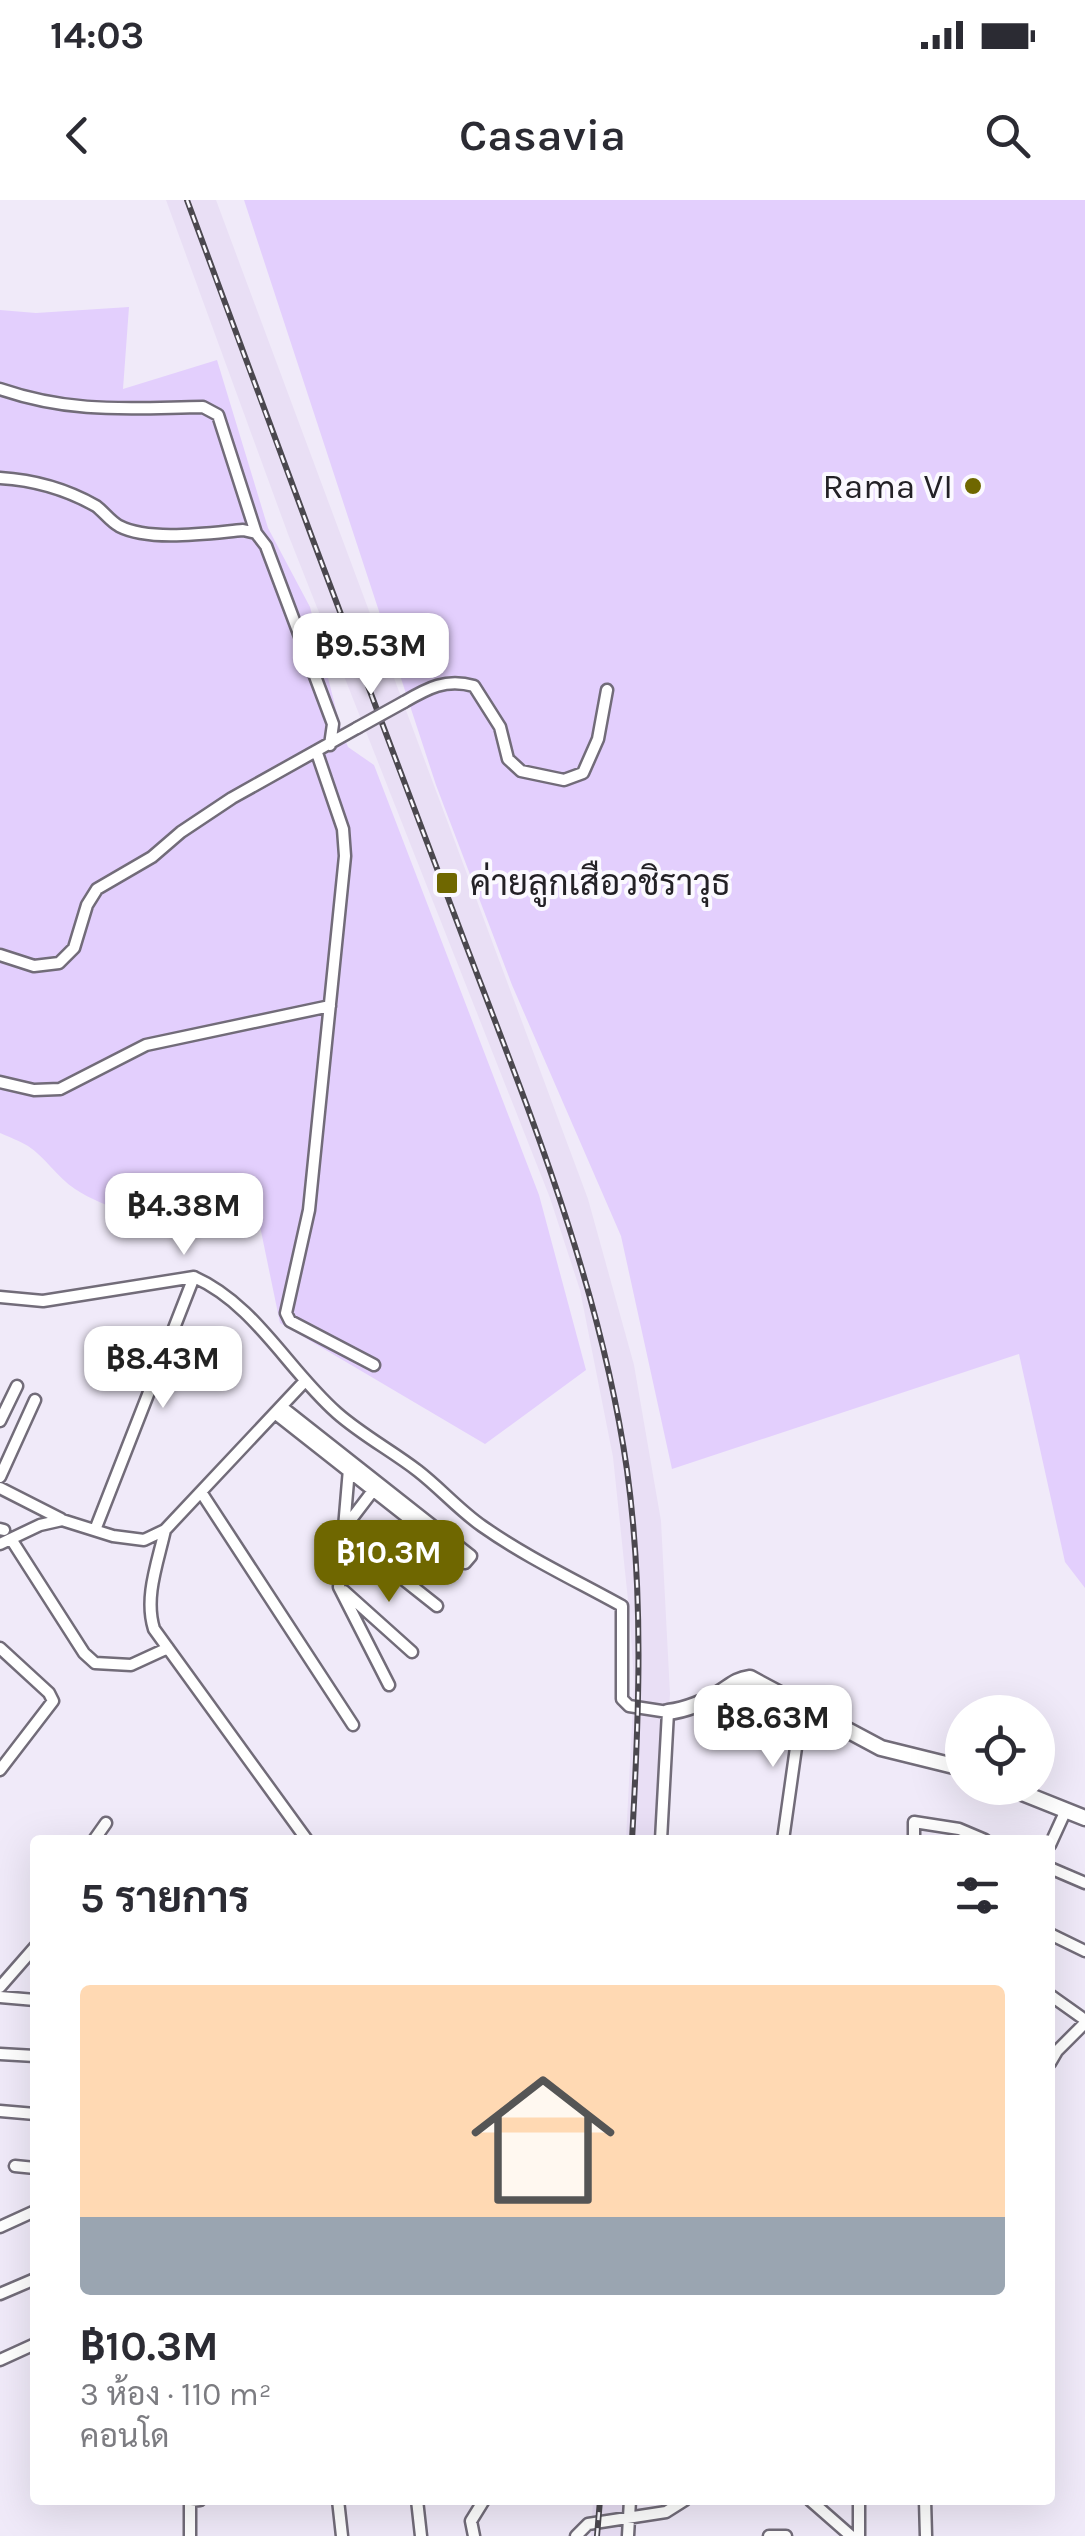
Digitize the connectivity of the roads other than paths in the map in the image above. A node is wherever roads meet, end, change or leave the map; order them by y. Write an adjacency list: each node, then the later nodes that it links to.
1 (0, 389): 3 (street)
2 (0, 478): 3 (street)
3 (256, 534): 5 (street)
4 (607, 690): 5 (street, bridge)
5 (330, 745): 6 (street)
6 (317, 753): 7 (street); 8 (street)
7 (0, 955)
8 (330, 1006): 9 (street); 12 (street)
9 (0, 1082)
10 (194, 1278): 11 (street); 13 (street); 25 (street)
11 (0, 1297)
12 (374, 1366)
13 (305, 1381): 16 (street); 36 (street)
14 (17, 1386): 17 (street)
15 (35, 1400): 19 (street)
16 (279, 1410): 18 (street); 22 (street)
17 (0, 1421)
18 (351, 1467): 20 (street); 27 (street)
19 (0, 1477)
20 (376, 1487): 24 (street); 27 (street)
21 (0, 1488): 23 (street)
22 (201, 1492): 26 (street); 37 (street)
23 (62, 1520): 25 (street); 28 (street)
24 (427, 1527)
25 (96, 1530): 26 (street)
26 (165, 1530): 32 (street)
27 (345, 1530): 29 (street); 30 (street)
28 (4, 1536): 32 (street)
29 (339, 1587): 33 (street); 34 (street)
30 (436, 1606)
31 (0, 1648): 38 (street)
32 (168, 1648): 45 (street)
33 (412, 1652)
34 (389, 1684)
35 (802, 1706): 36 (street); 39 (street); 47 (street)
36 (668, 1712): 46 (street)
37 (354, 1725)
38 (2, 1762)
39 (945, 1764)
40 (1053, 1805): 41 (street)
41 (1066, 1810): 42 (street); 50 (street)
42 (1085, 1818)
43 (106, 1823): 44 (street)
44 (98, 1835)
45 (303, 1835)
46 (661, 1835)
47 (784, 1835)
48 (914, 1835): 49 (street)
49 (973, 1835)
50 (1055, 1835)
51 (1055, 1870): 52 (street)
52 (1085, 1883)
53 (1055, 1936): 54 (street)
54 (1085, 1951)
55 (30, 1953): 56 (street)
56 (0, 1987)
57 (0, 1997): 58 (street)
58 (30, 2000)
59 (1055, 2000): 60 (street)
60 (1083, 2020): 62 (street)
61 (0, 2054): 63 (street)
62 (1055, 2054)
63 (30, 2056)
64 (0, 2112): 65 (street)
65 (30, 2114)
66 (15, 2166): 67 (street)
67 (30, 2168)
68 (30, 2213): 69 (street)
69 (0, 2227)
70 (30, 2281): 71 (street)
71 (0, 2294)
72 (30, 2346): 73 (street)
73 (0, 2360)
74 (190, 2505): 84 (street)
75 (339, 2505): 85 (street)
76 (418, 2505): 86 (street)
77 (481, 2505): 87 (street)
78 (630, 2505): 83 (street)
79 (677, 2505): 83 (street)
80 (816, 2505): 92 (street)
81 (859, 2505): 93 (street)
82 (925, 2505): 94 (street)
83 (629, 2517): 88 (street); 89 (street)
84 (190, 2536)
85 (342, 2536)
86 (421, 2536)
87 (474, 2536)
88 (576, 2536)
89 (628, 2536)
90 (770, 2536): 91 (street)
91 (786, 2536)
92 (851, 2536)
93 (859, 2536)
94 (926, 2536)

